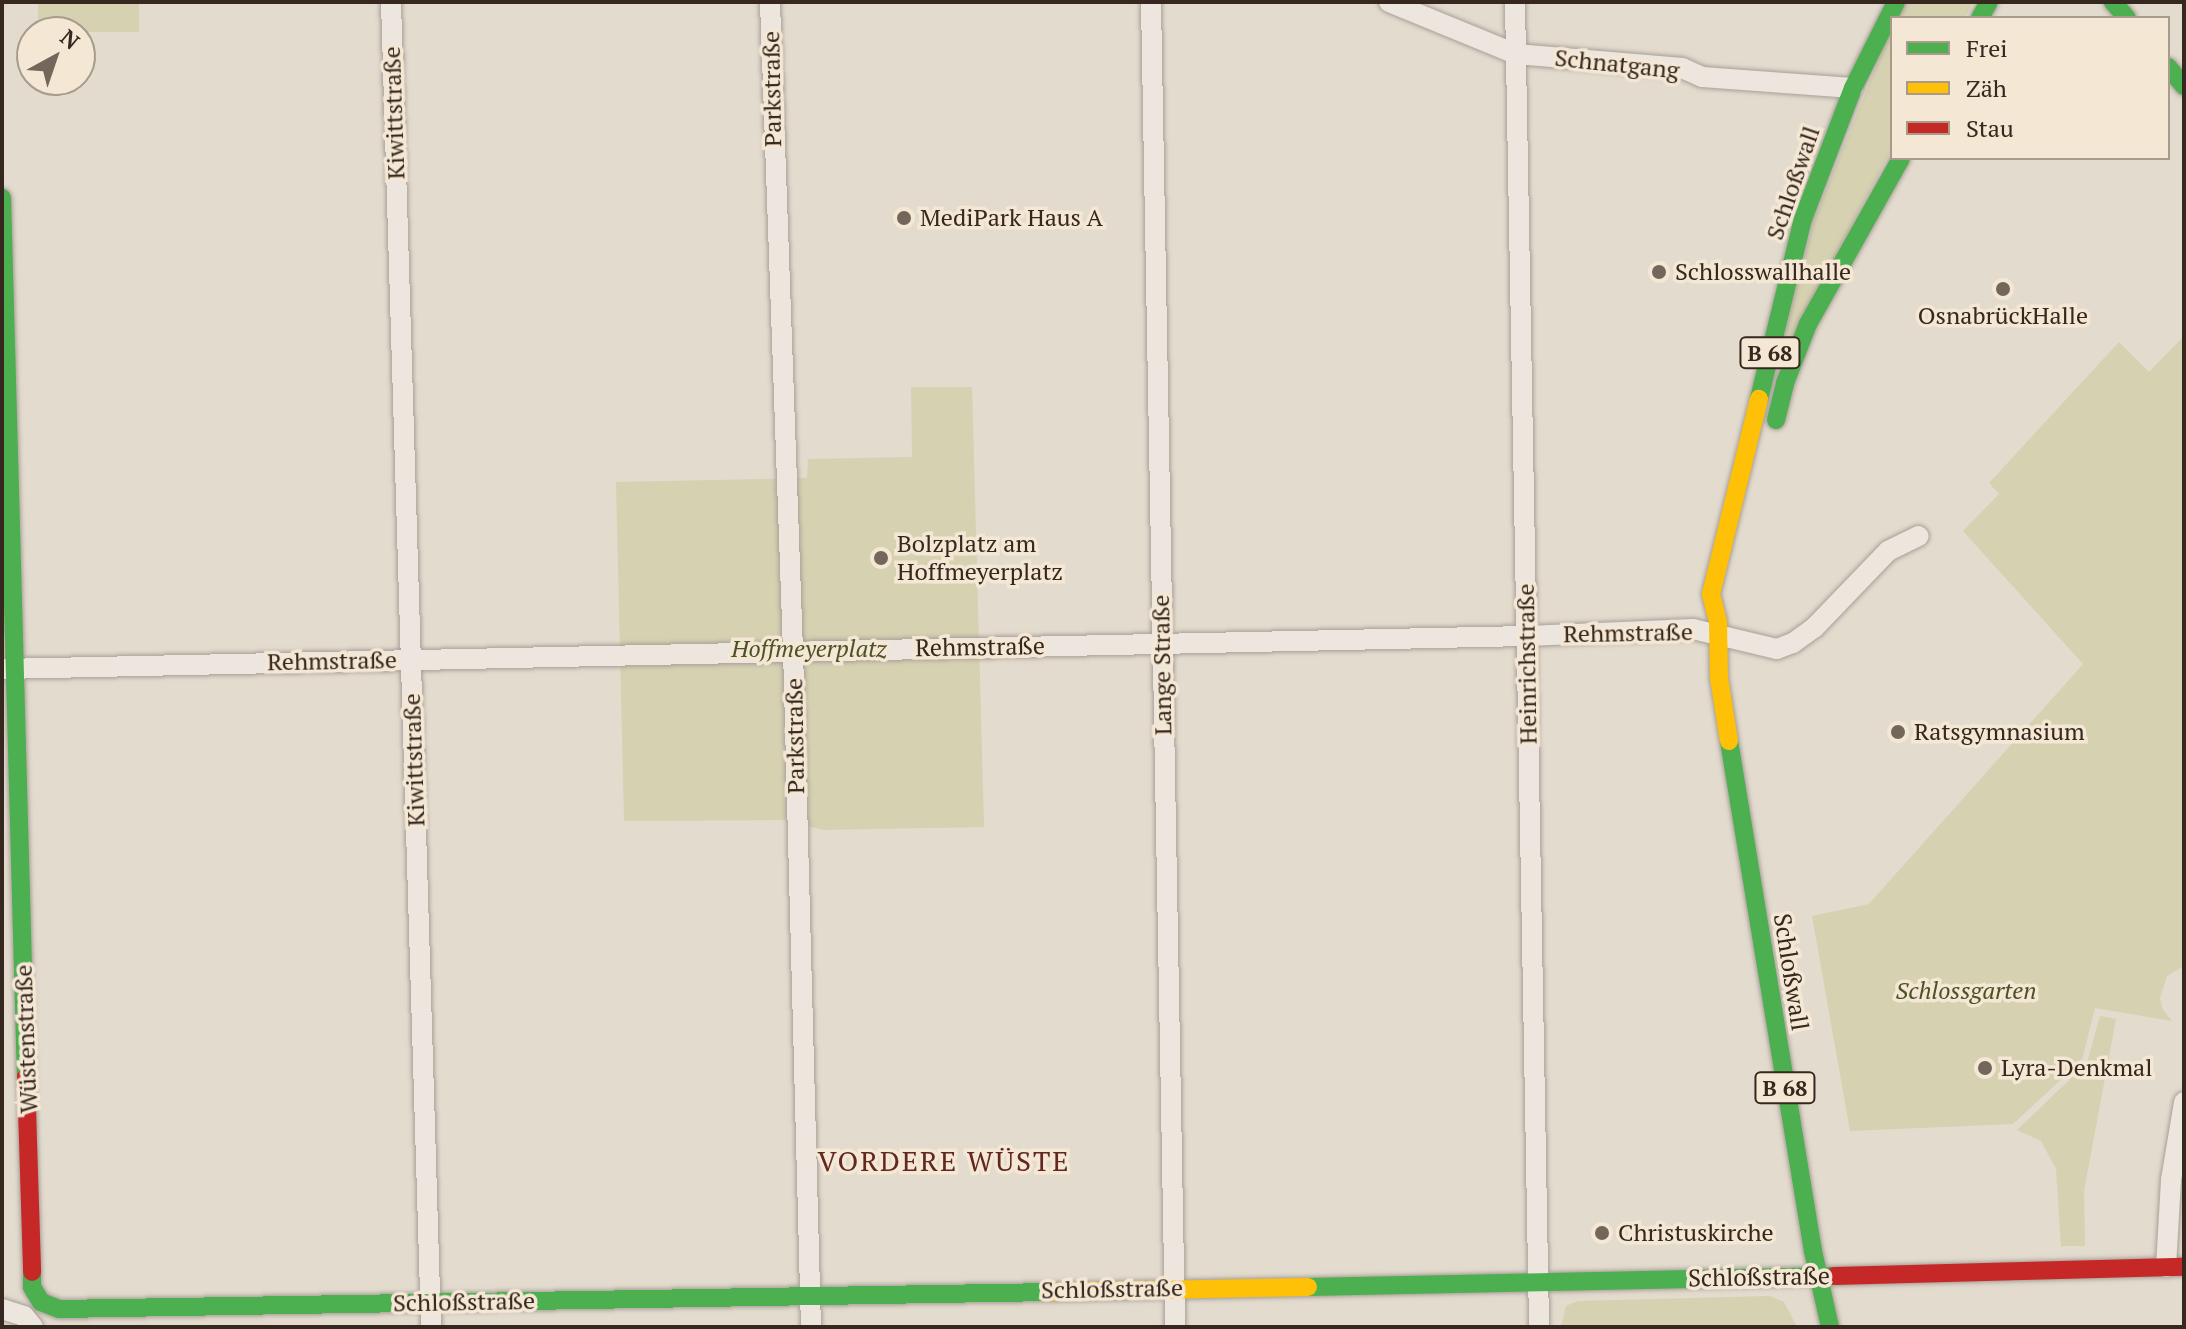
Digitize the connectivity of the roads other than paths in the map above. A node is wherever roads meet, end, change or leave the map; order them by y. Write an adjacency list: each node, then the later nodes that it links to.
1 (391, 2): 20 (street, Kiwittstraße)
2 (770, 2): 19 (street, Parkstraße)
3 (1151, 2): 18 (street, Lange Straße)
4 (1389, 2): 7 (street, Schnatgang)
5 (1515, 2): 7 (street, Heinrichstraße)
6 (1896, 2): 10 (street, Schloßwall / B 68)
7 (1516, 54): 10 (street, Schnatgang); 17 (street, Heinrichstraße)
8 (2170, 69): 9 (street)
9 (2184, 86)
10 (1853, 88): 16 (street, Schloßwall / B 68)
11 (1900, 160): 13 (street, B 68)
12 (2, 198): 21 (street, Wüstenstraße)
13 (1770, 444)
14 (1919, 536): 16 (street, Rehmstraße)
15 (1733, 597): 16 (street)
16 (1718, 629): 17 (street, Rehmstraße); 24 (street, Schloßwall / B 68)
17 (1527, 636): 18 (street, Rehmstraße); 25 (street, Heinrichstraße)
18 (1162, 642): 19 (street, Rehmstraße); 26 (street, Lange Straße)
19 (793, 650): 20 (street, Rehmstraße); 27 (street, Parkstraße)
20 (411, 659): 21 (street, Rehmstraße); 29 (street, Kiwittstraße)
21 (8, 669): 28 (street, Wüstenstraße)
22 (2184, 1102): 23 (street)
23 (2175, 1267): 24 (street, Schloßstraße)
24 (1819, 1277): 25 (street, Schloßstraße); 36 (street, Schloßwall / B 68)
25 (1538, 1283): 26 (street, Schloßstraße); 35 (street, Heinrichstraße)
26 (1174, 1288): 27 (street, Schloßstraße); 34 (street, Lange Straße)
27 (810, 1294): 29 (street, Schloßstraße); 33 (street, Parkstraße)
28 (41, 1302): 29 (street, Schloßstraße)
29 (430, 1303): 32 (street, Kiwittstraße)
30 (2, 1309): 31 (street)
31 (28, 1321)
32 (431, 1327)
33 (811, 1327)
34 (1175, 1327)
35 (1539, 1327)
36 (1830, 1327)

